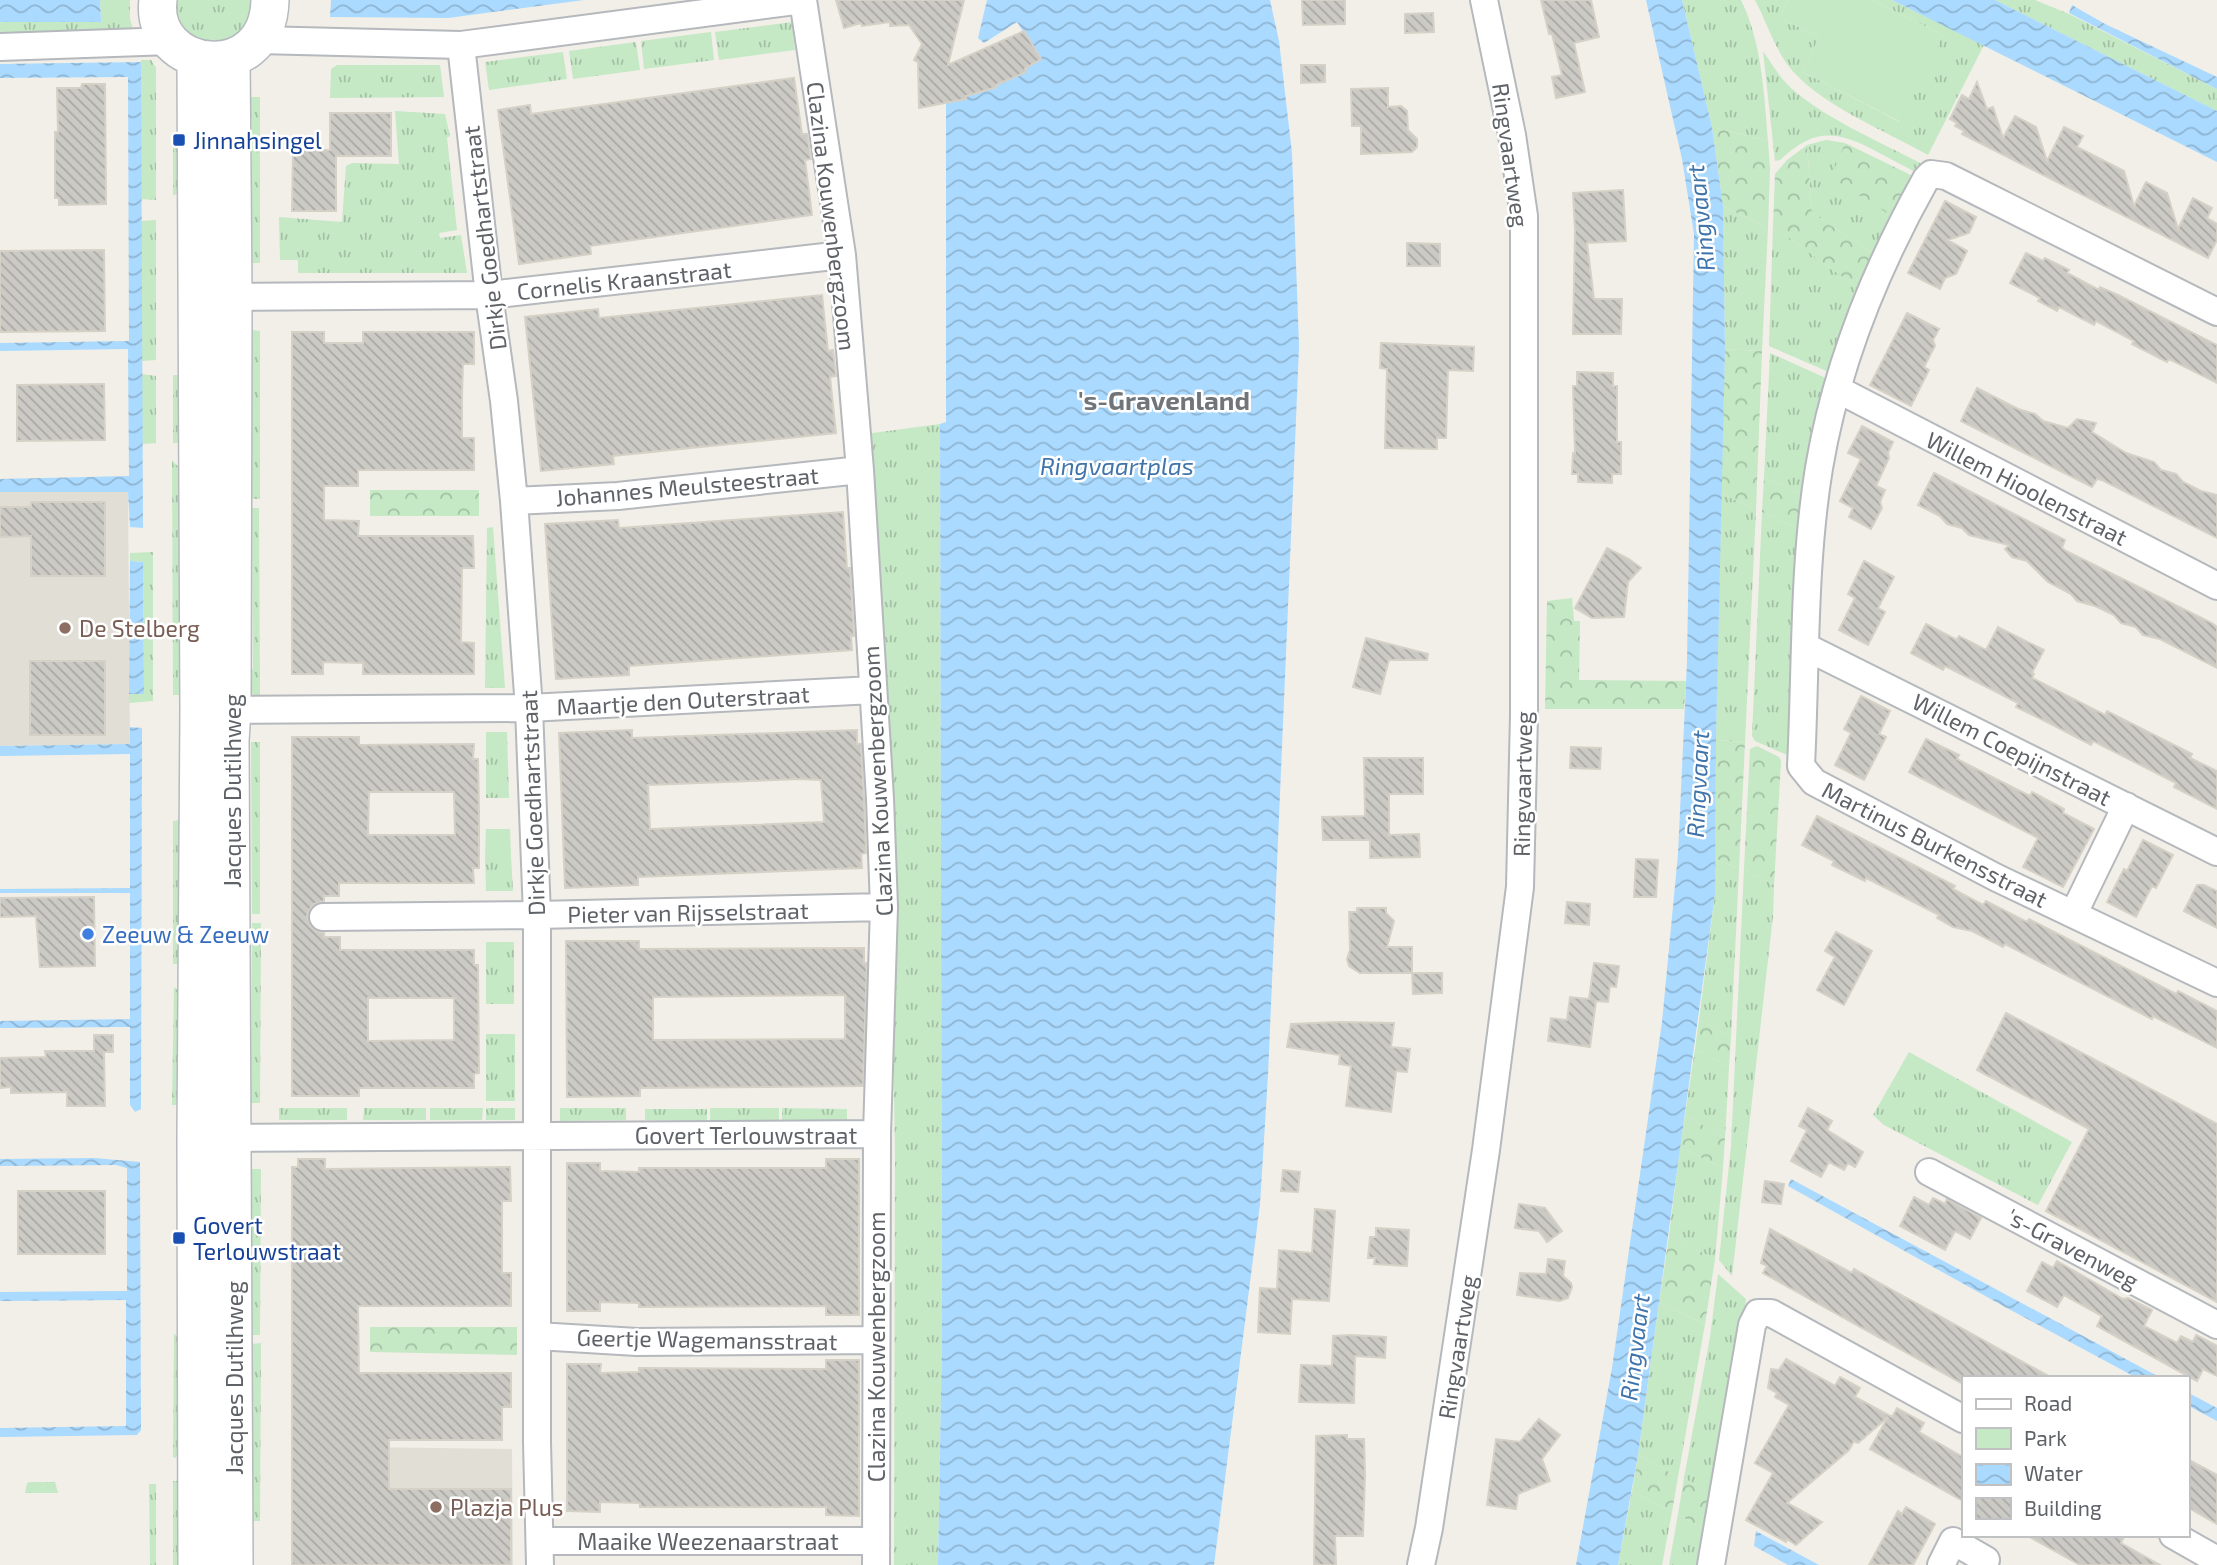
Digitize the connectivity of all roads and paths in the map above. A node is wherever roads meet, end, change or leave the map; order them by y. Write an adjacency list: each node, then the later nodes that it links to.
1 (158, 0): 7 (main road)
2 (270, 0): 7 (main road)
3 (803, 0): 5 (street); 8 (street, Clazina Kouwenbergzoom)
4 (1484, 0): 44 (street, Ringvaartweg)
5 (461, 45): 7 (street); 9 (street, Dirkje Goedhartstraat)
6 (0, 47): 7 (street)
7 (214, 49): 10 (main road, Jacques Dutilhweg); 11 (main road, Jacques Dutilhweg)
8 (842, 255): 9 (street, Cornelis Kraanstraat); 14 (street, Clazina Kouwenbergzoom)
9 (489, 295): 10 (street, Cornelis Kraanstraat); 15 (street, Dirkje Goedhartstraat)
10 (233, 296): 11 (street, Cornelis Kraanstraat); 20 (main road, Jacques Dutilhweg)
11 (195, 298): 20 (main road, Jacques Dutilhweg)
12 (2217, 312): 13 (street)
13 (1837, 389): 16 (street, Willem Hioolenstraat); 17 (street)
14 (860, 470): 15 (street, Johannes Meulsteestraat); 18 (street, Clazina Kouwenbergzoom)
15 (514, 500): 19 (street, Dirkje Goedhartstraat)
16 (2217, 586)
17 (1807, 646): 21 (street, Willem Coepijnstraat); 24 (street, Martinus Burkensstraat)
18 (873, 690): 19 (street, Maartje den Outerstraat); 23 (street, Clazina Kouwenbergzoom)
19 (529, 708): 20 (street, Maartje den Outerstraat); 25 (street, Dirkje Goedhartstraat)
20 (215, 710): 30 (main road, Jacques Dutilhweg); 31 (main road, Jacques Dutilhweg)
21 (2126, 806): 22 (street, Willem Coepijnstraat); 24 (street, Martinus Burkensstraat)
22 (2217, 852)
23 (884, 907): 25 (street, Pieter van Rijsselstraat); 28 (street, Clazina Kouwenbergzoom)
24 (2074, 913): 27 (street, Martinus Burkensstraat)
25 (537, 915): 26 (street, Pieter van Rijsselstraat); 29 (street, Dirkje Goedhartstraat)
26 (323, 917)
27 (2217, 984)
28 (877, 1135): 29 (street, Govert Terlouwstraat); 35 (street, Clazina Kouwenbergzoom)
29 (537, 1137): 31 (street, Govert Terlouwstraat); 34 (street, Dirkje Goedhartstraat)
30 (196, 1138): 31 (street, Govert Terlouwstraat); 42 (main road, Jacques Dutilhweg)
31 (233, 1138): 43 (main road, Jacques Dutilhweg)
32 (1929, 1172): 33 (street, 's-Gravenweg)
33 (2217, 1325)
34 (537, 1336): 35 (street, Geertje Wagemansstraat); 39 (street, Dirkje Goedhartstraat)
35 (876, 1340): 40 (street, Clazina Kouwenbergzoom)
36 (1962, 1418): 45 (street)
37 (2177, 1537): 41 (street)
38 (1976, 1550): 46 (street)
39 (540, 1553): 40 (street, Maaike Weezenaarstraat)
40 (876, 1553)
41 (2217, 1560)
42 (197, 1565)
43 (234, 1565)
44 (1421, 1565)
45 (1711, 1565)
46 (1941, 1565)

